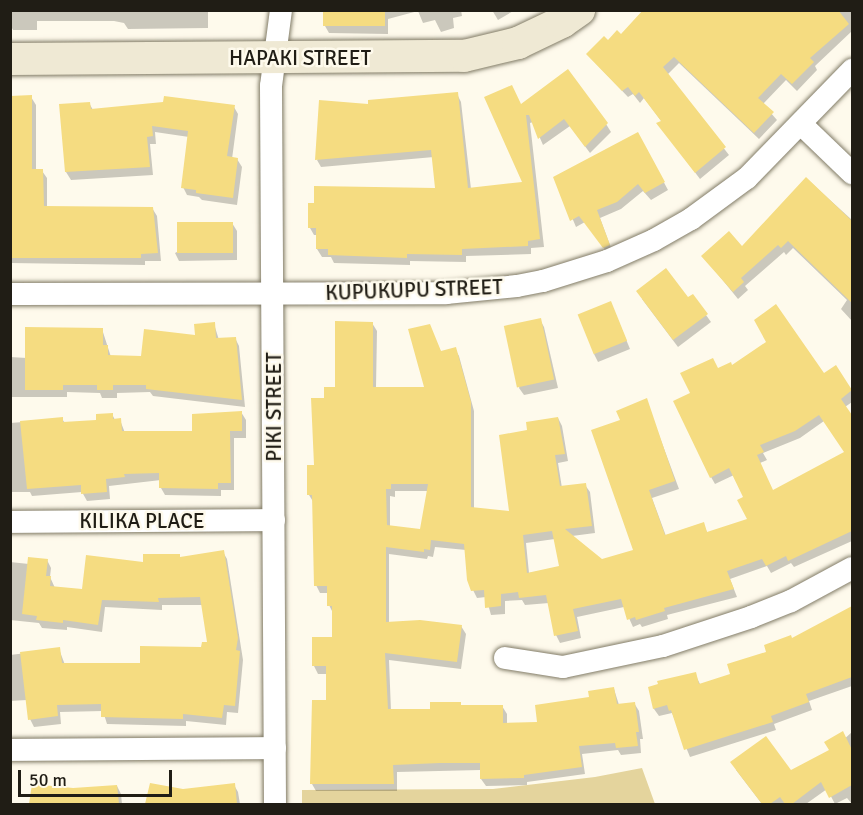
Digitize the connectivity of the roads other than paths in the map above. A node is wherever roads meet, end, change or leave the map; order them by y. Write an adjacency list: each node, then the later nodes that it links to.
1 (281, 10): 3 (street, PIKI STREET)
2 (579, 10): 3 (street, HAPAKI STREET)
3 (275, 58): 4 (street, HAPAKI STREET); 8 (street, PIKI STREET)
4 (10, 59)
5 (852, 69): 6 (street, KUPUKUPU STREET)
6 (801, 124): 7 (street); 8 (street, KUPUKUPU STREET)
7 (852, 173)
8 (273, 292): 9 (street, KUPUKUPU STREET); 10 (street, PIKI STREET)
9 (10, 294)
10 (274, 520): 11 (street, KILIKA PLACE); 14 (street, PIKI STREET)
11 (10, 522)
12 (852, 568): 13 (street)
13 (505, 658)
14 (275, 748): 15 (street); 16 (street, PIKI STREET)
15 (10, 750)
16 (276, 804)

